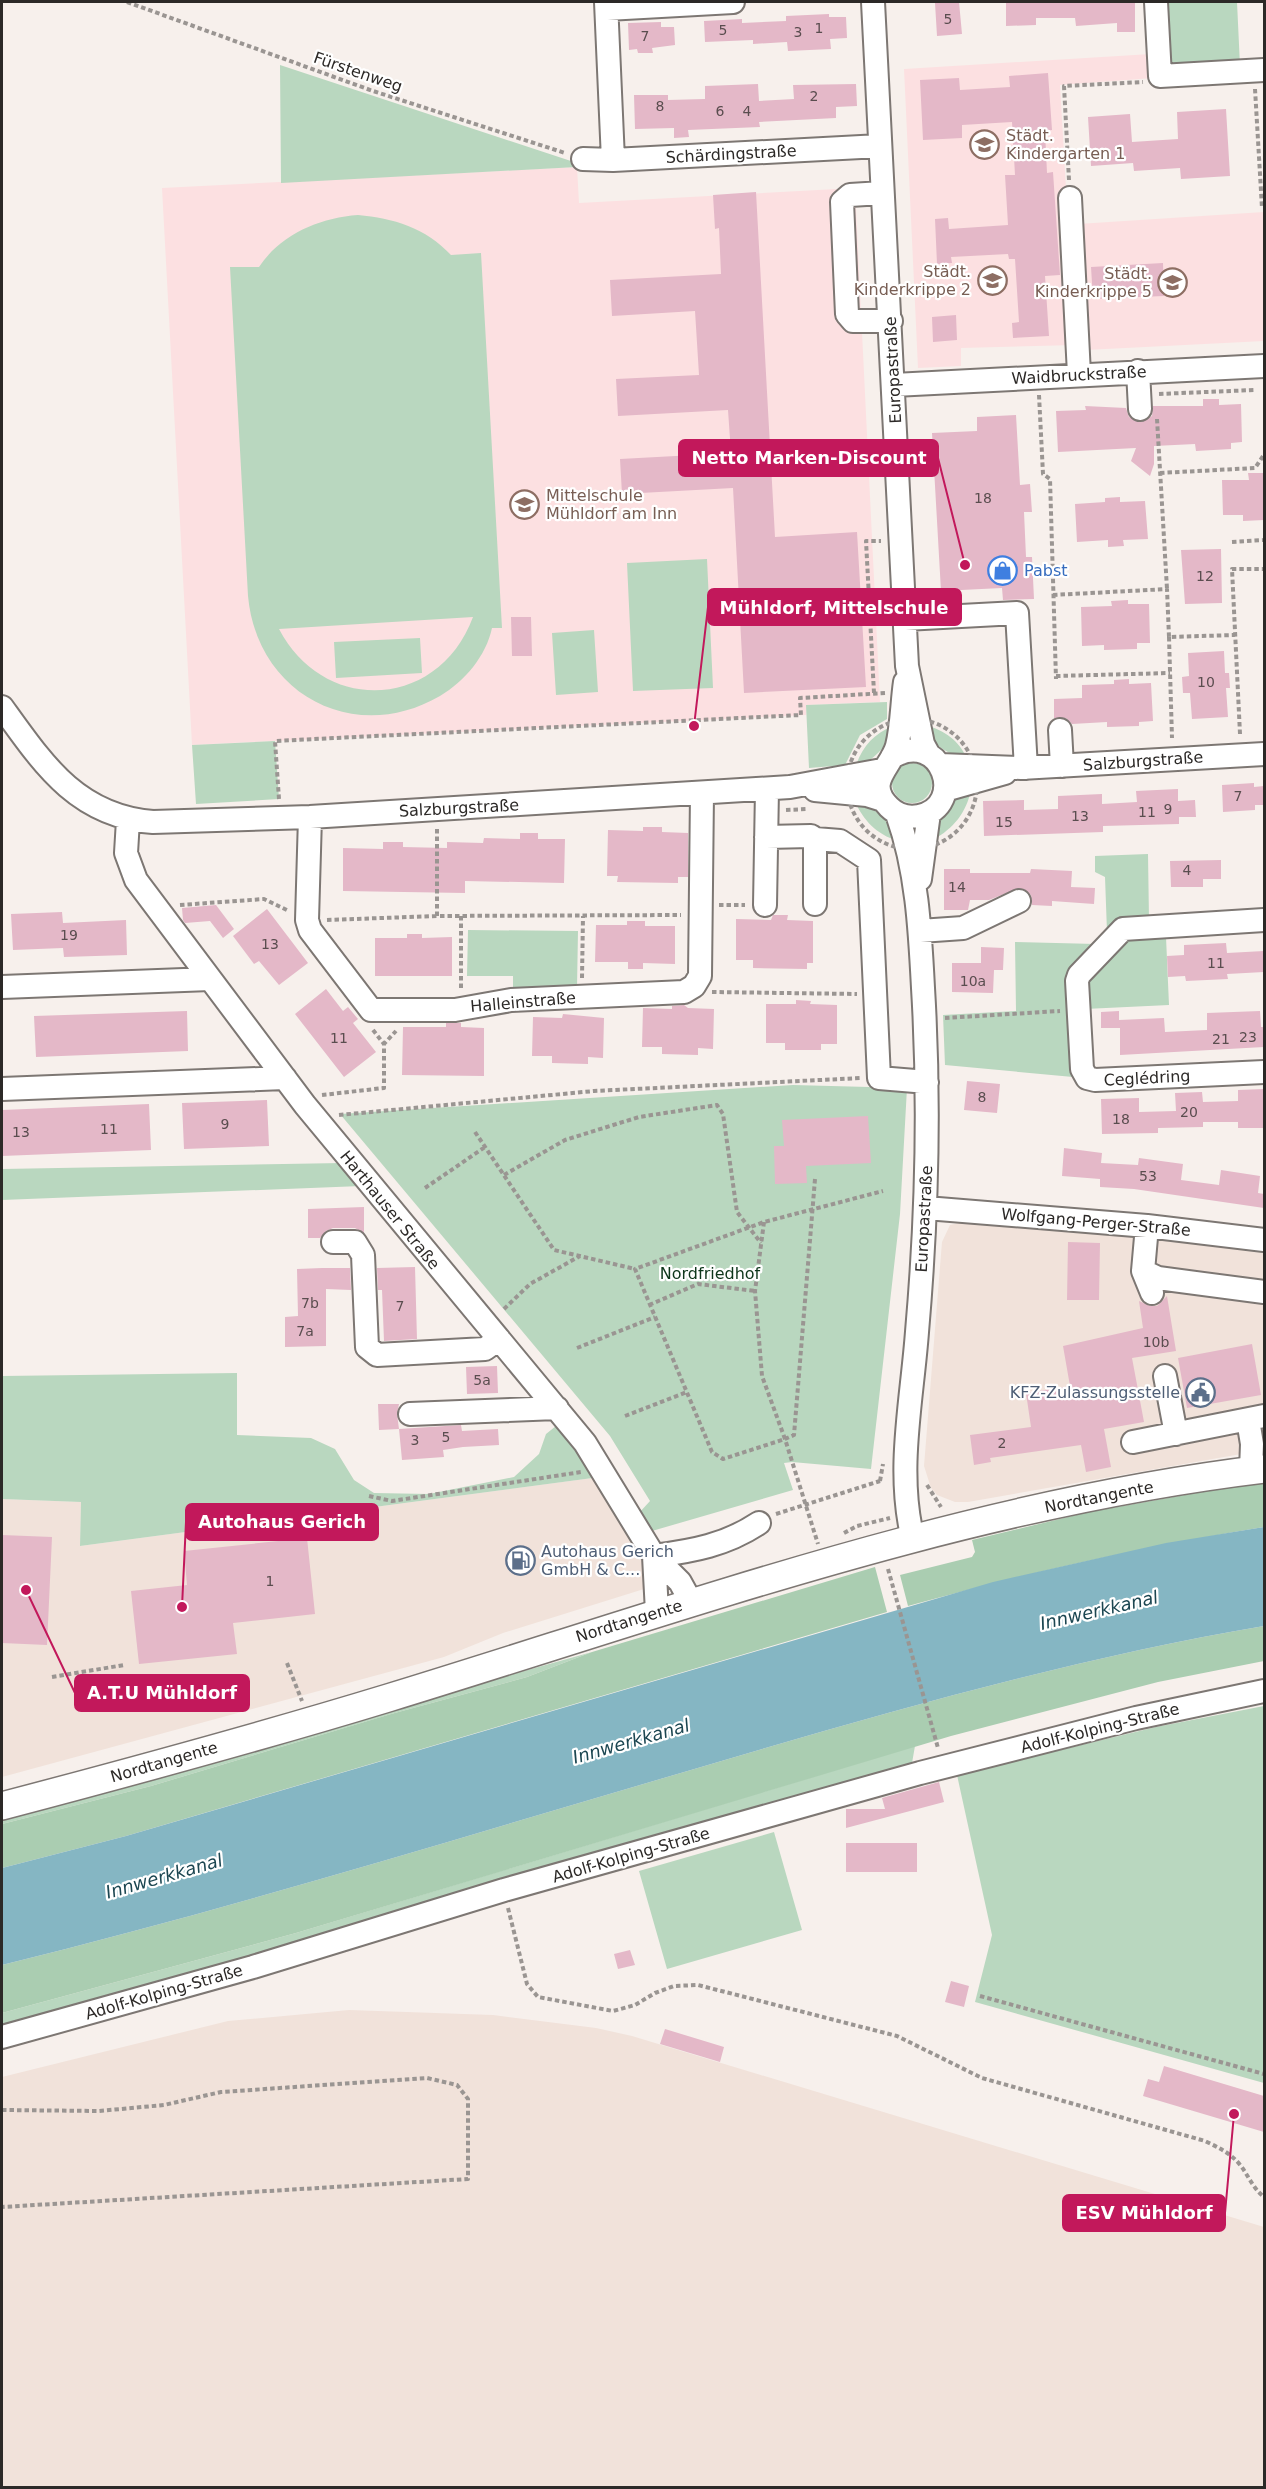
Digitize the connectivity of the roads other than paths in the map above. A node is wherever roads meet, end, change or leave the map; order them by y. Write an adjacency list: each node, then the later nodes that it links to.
1 (733, 2): 4 (street)
2 (873, 2): 6 (street, Europastraße)
3 (1156, 2): 5 (street)
4 (606, 5): 8 (street)
5 (1259, 70)
6 (880, 146): 8 (street, Schärdingstraße); 9 (street, Europastraße)
7 (583, 159): 8 (street, Schärdingstraße)
8 (612, 160)
9 (882, 193): 11 (street, Europastraße); 11 (street)
10 (1070, 198): 14 (street)
11 (891, 321): 15 (street, Europastraße)
12 (1264, 366): 13 (street, Waidbruckstraße)
13 (1138, 371): 14 (street, Waidbruckstraße); 16 (street)
14 (1079, 374): 15 (street, Waidbruckstraße)
15 (894, 386): 17 (street, Europastraße)
16 (1150, 407)
17 (905, 618): 19 (street, Europastraße); 25 (street)
18 (2, 707): 34 (street)
19 (909, 719): 22 (street, Europastraße); 23 (street, Europastraße)
20 (1060, 730): 24 (street)
21 (1264, 754): 24 (street, Salzburgstraße)
22 (935, 760): 23 (street); 26 (street, Salzburgstraße); 29 (street)
23 (887, 763): 27 (street, Salzburgstraße); 31 (street)
24 (1062, 766): 25 (street, Salzburgstraße)
25 (1023, 768): 26 (street, Salzburgstraße)
26 (976, 773): 29 (street, Salzburgstraße)
27 (846, 785): 28 (street, Salzburgstraße); 31 (street, Salzburgstraße)
28 (767, 789): 30 (street, Salzburgstraße); 35 (street)
29 (945, 790): 32 (street)
30 (702, 793): 33 (street, Salzburgstraße); 33 (street, Halleinstraße)
31 (890, 807): 32 (street); 37 (street, Europastraße)
32 (929, 813): 37 (street, Europastraße)
33 (310, 817): 34 (street, Salzburgstraße)
34 (128, 820): 43 (street, Harthauser Straße)
35 (766, 837): 36 (street); 40 (street)
36 (814, 839): 39 (street); 47 (street)
37 (914, 848): 42 (street, Europastraße)
38 (1019, 901): 42 (street)
39 (815, 904)
40 (765, 905)
41 (1264, 920): 45 (street, Ceglédring)
42 (920, 931): 47 (street, Europastraße)
43 (210, 979): 44 (street); 46 (street, Harthauser Straße)
44 (2, 987)
45 (1264, 1072)
46 (285, 1078): 48 (street); 56 (street, Harthauser Straße)
47 (927, 1082): 49 (street, Europastraße)
48 (2, 1089)
49 (926, 1208): 50 (street, Wolfgang-Perger-Straße); 65 (street, Europastraße)
50 (1147, 1226): 51 (street, Wolfgang-Perger-Straße); 53 (street)
51 (1264, 1240)
52 (333, 1242): 56 (street)
53 (1143, 1271): 54 (street); 55 (street)
54 (1264, 1292)
55 (1152, 1293)
56 (499, 1339): 58 (street, Harthauser Straße)
57 (1165, 1376): 61 (street)
58 (556, 1408): 59 (street); 66 (street, Harthauser Straße)
59 (410, 1414)
60 (1256, 1418): 61 (street); 63 (street)
61 (1176, 1434): 62 (street)
62 (1133, 1442)
63 (1258, 1469): 65 (main road, Nordtangente)
64 (759, 1523): 66 (street)
65 (912, 1539): 67 (main road, Nordtangente)
66 (654, 1556): 67 (street, Harthauser Straße); 68 (street, Harthauser Straße)
67 (691, 1602): 68 (main road, Nordtangente)
68 (657, 1612): 70 (main road, Nordtangente)
69 (1264, 1691): 71 (street, Adolf-Kolping-Straße)
70 (2, 1806)
71 (2, 2037)

